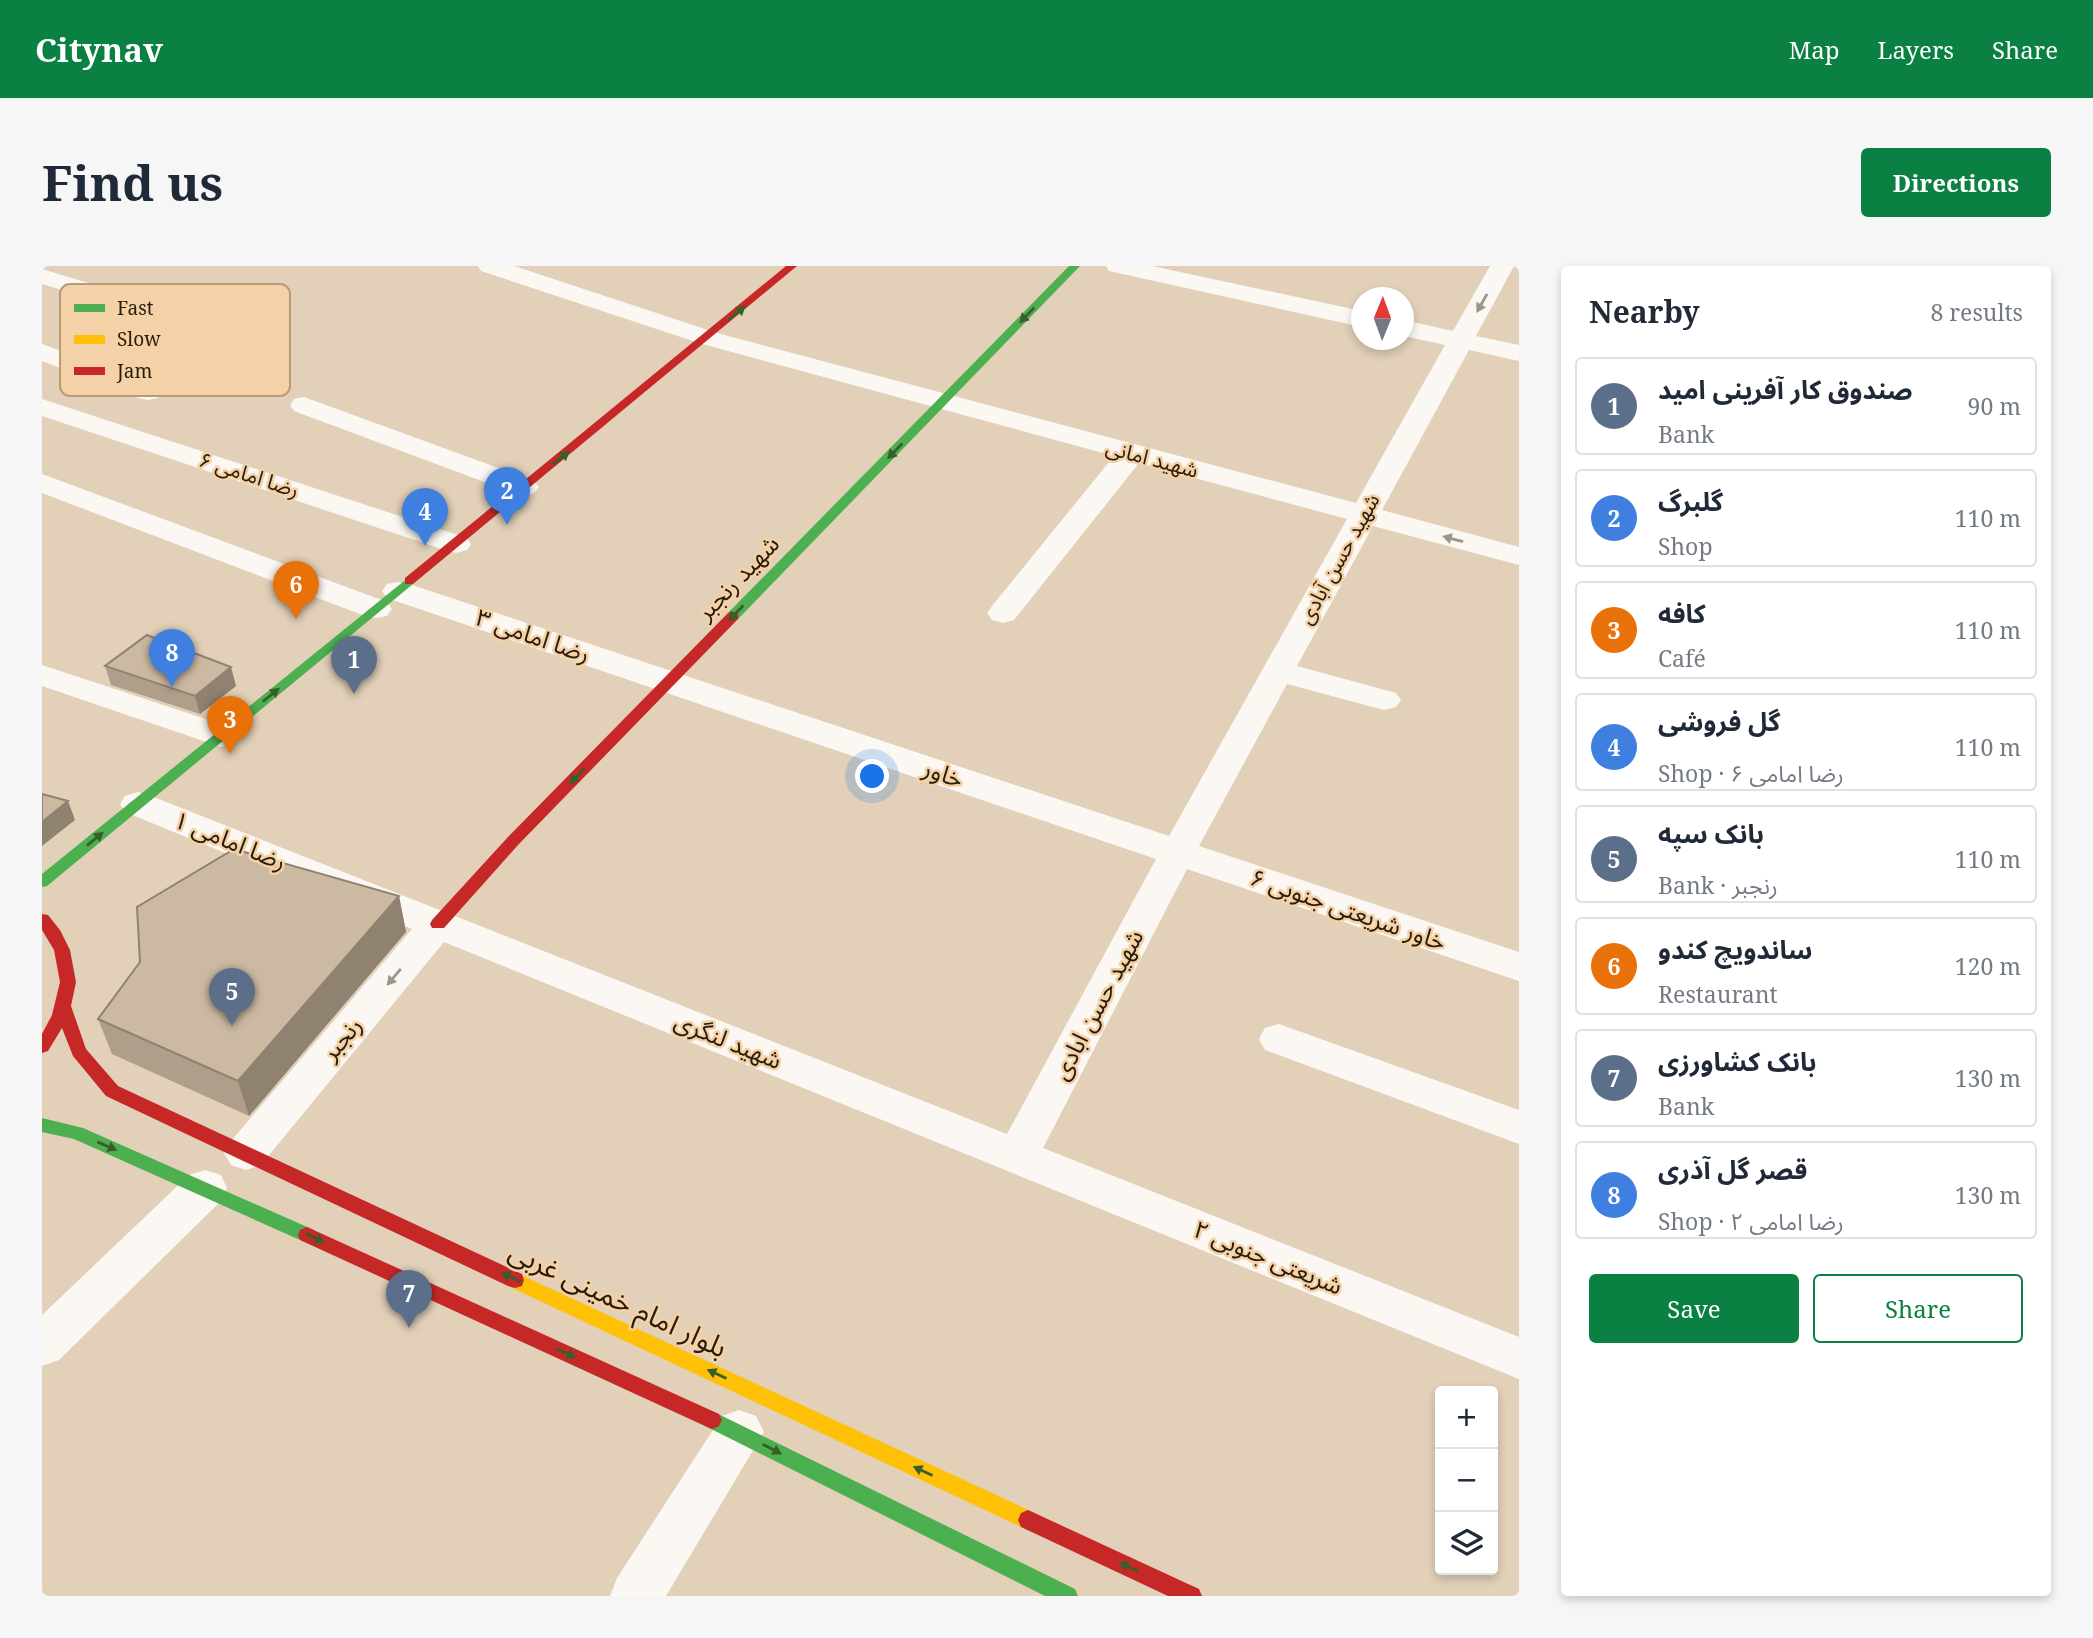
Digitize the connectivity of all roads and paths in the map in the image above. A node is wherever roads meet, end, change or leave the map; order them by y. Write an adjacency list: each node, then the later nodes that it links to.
1 (490, 266): 10 (street, شهید امانی)
2 (792, 266): 10 (main road, one-way to 2)
3 (1074, 266): 15 (main road, شهید رنجبر, one-way to 15)
4 (1118, 266): 8 (street)
5 (1502, 266): 11 (street, شهید حسن آبادی, one-way to 11)
6 (42, 276): 7 (street)
7 (68, 284)
8 (1351, 316)
9 (1414, 330): 11 (street)
10 (708, 338): 15 (street, شهید امانی); 20 (main road, one-way to 10)
11 (1461, 340): 13 (street); 21 (street, شهید حسن آبادی)
12 (42, 352): 14 (street)
13 (1519, 353)
14 (60, 359)
15 (943, 402): 18 (street, شهید امانی); 28 (main road, شهید رنجبر, one-way to 28)
16 (304, 405): 20 (street)
17 (42, 407): 22 (street, رضا امامی ۶)
18 (1131, 454): 21 (street, شهید امانی); 25 (street)
19 (42, 483): 24 (street, رضا امامی ۳)
20 (524, 487): 22 (main road)
21 (1362, 515): 23 (street, شهید امانی, one-way to 21); 26 (street, شهید حسن آبادی)
22 (456, 544): 24 (main road)
23 (1519, 556)
24 (387, 600): 28 (street, رضا امامی ۳); 30 (main road, one-way to 24)
25 (1003, 612)
26 (1277, 671): 29 (street); 32 (street, شهید حسن آبادی)
27 (42, 676): 30 (street)
28 (668, 682): 32 (street, خاور); 35 (main road, شهید رنجبر, one-way to 35)
29 (1384, 700)
30 (221, 736): 31 (main road)
31 (138, 804): 33 (main road, one-way to 31); 35 (street, رضا امامی ۱)
32 (1178, 852): 36 (street, خاور شریعتی جنوبی ۶); 43 (street, شهید حسن ابادی)
33 (42, 882)
34 (42, 919): 37 (main road)
35 (438, 925): 42 (street, رنجبر, one-way to 42); 43 (street, شهید لنگری)
36 (1519, 967)
37 (64, 1008): 39 (main road); 42 (main road, بلوار امام خمینی غربی)
38 (1279, 1039): 41 (street)
39 (42, 1047)
40 (42, 1125): 44 (main road, one-way to 44)
41 (1519, 1127)
42 (246, 1153): 50 (main road, بلوار امام خمینی غربی, one-way to 42)
43 (1017, 1157): 46 (street, شریعتی جنوبی ۲)
44 (205, 1188): 45 (street); 47 (main road, one-way to 47)
45 (42, 1345)
46 (1519, 1358)
47 (739, 1432): 48 (street); 49 (main road, one-way to 49)
48 (636, 1596)
49 (1067, 1596)
50 (1191, 1596)

